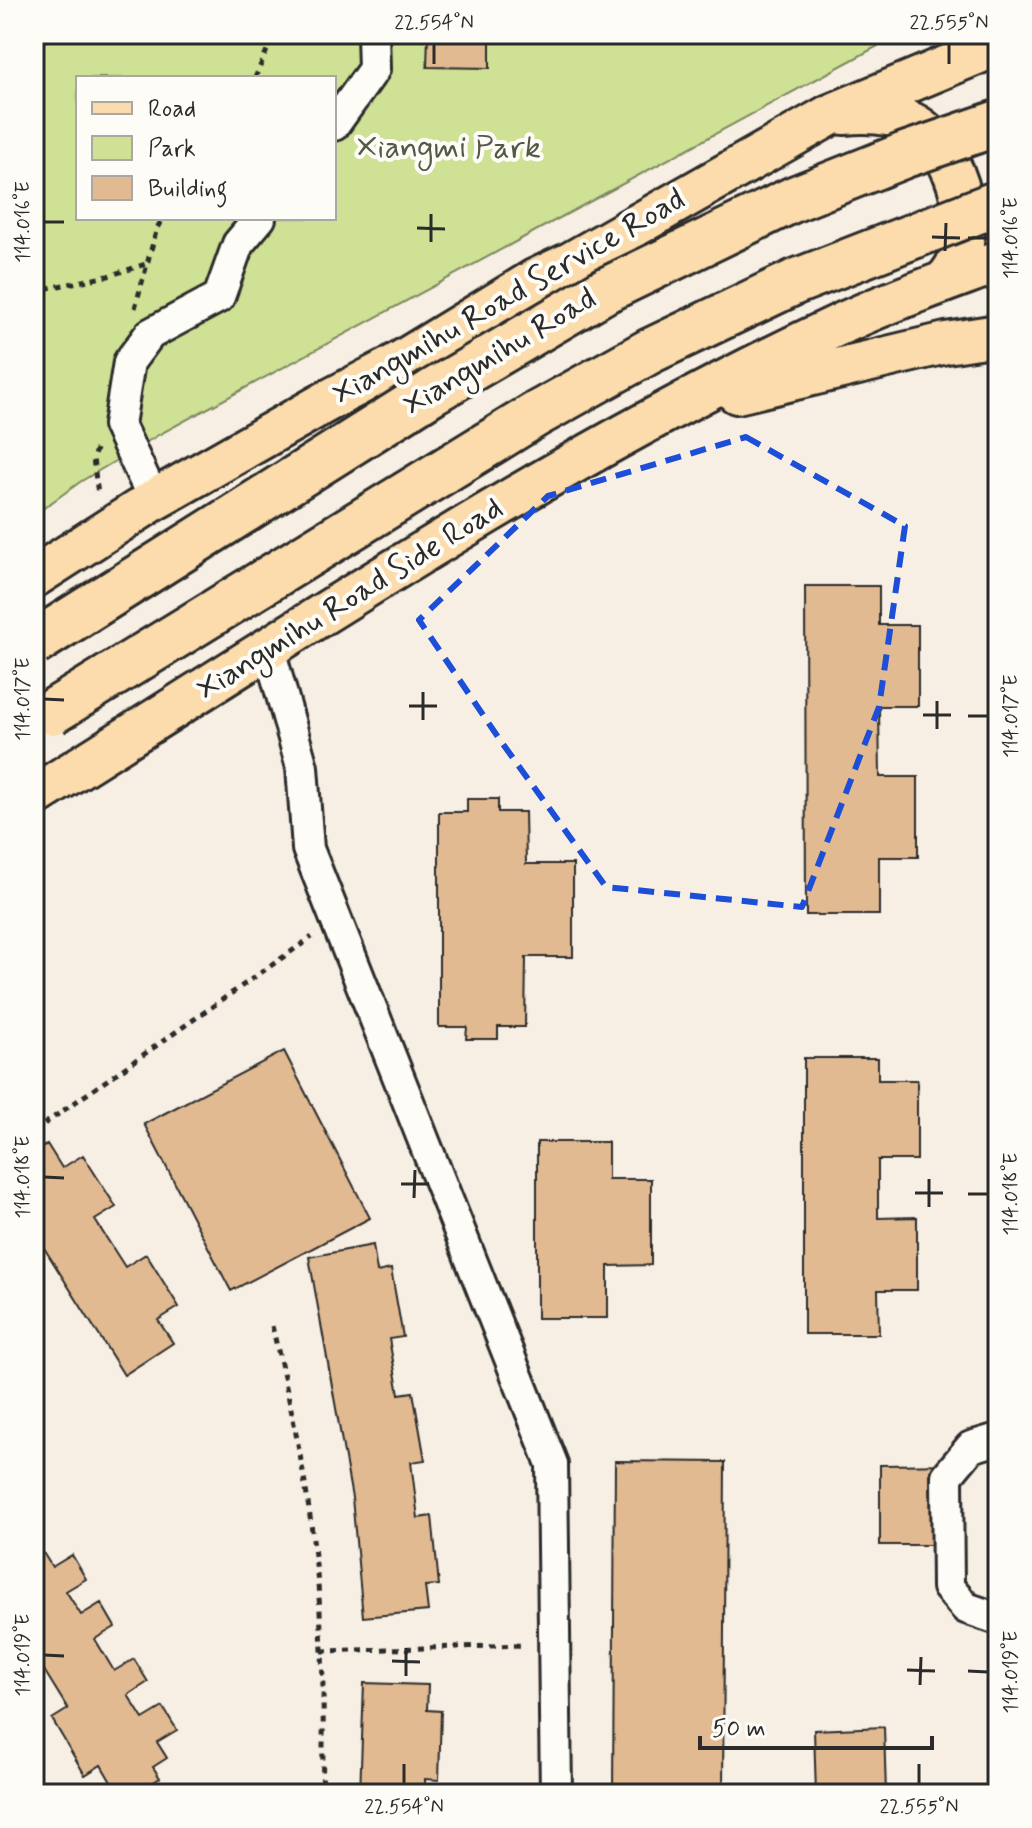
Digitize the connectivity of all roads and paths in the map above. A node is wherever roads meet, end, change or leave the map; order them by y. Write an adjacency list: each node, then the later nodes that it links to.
1 (274, 34): 5 (path)
2 (373, 34): 7 (street)
3 (961, 34): 6 (main road)
4 (998, 45): 6 (main road, Xiangmihu Road Service Road)
5 (256, 76)
6 (845, 109): 13 (main road); 17 (main road, Xiangmihu Road Service Road)
7 (336, 122)
8 (998, 123): 19 (highway, Xiangmihu Road, bridge)
9 (998, 203): 21 (highway, bridge)
10 (162, 220): 14 (path)
11 (258, 220): 17 (street)
12 (998, 262): 13 (main road)
13 (943, 282): 16 (main road)
14 (34, 291)
15 (998, 335): 16 (main road)
16 (671, 408): 20 (main road, Xiangmihu Road Side Road)
17 (154, 500): 18 (main road, Xiangmihu Road Service Road)
18 (34, 577)
19 (34, 643)
20 (269, 649): 22 (main road, Xiangmihu Road Side Road); 23 (street)
21 (52, 712)
22 (34, 796)
23 (336, 921): 24 (path); 28 (street)
24 (34, 1131)
25 (272, 1326): 29 (path)
26 (998, 1439): 27 (street)
27 (998, 1619)
28 (554, 1645): 29 (path); 31 (street)
29 (322, 1651): 30 (path)
30 (322, 1794)
31 (556, 1794)

